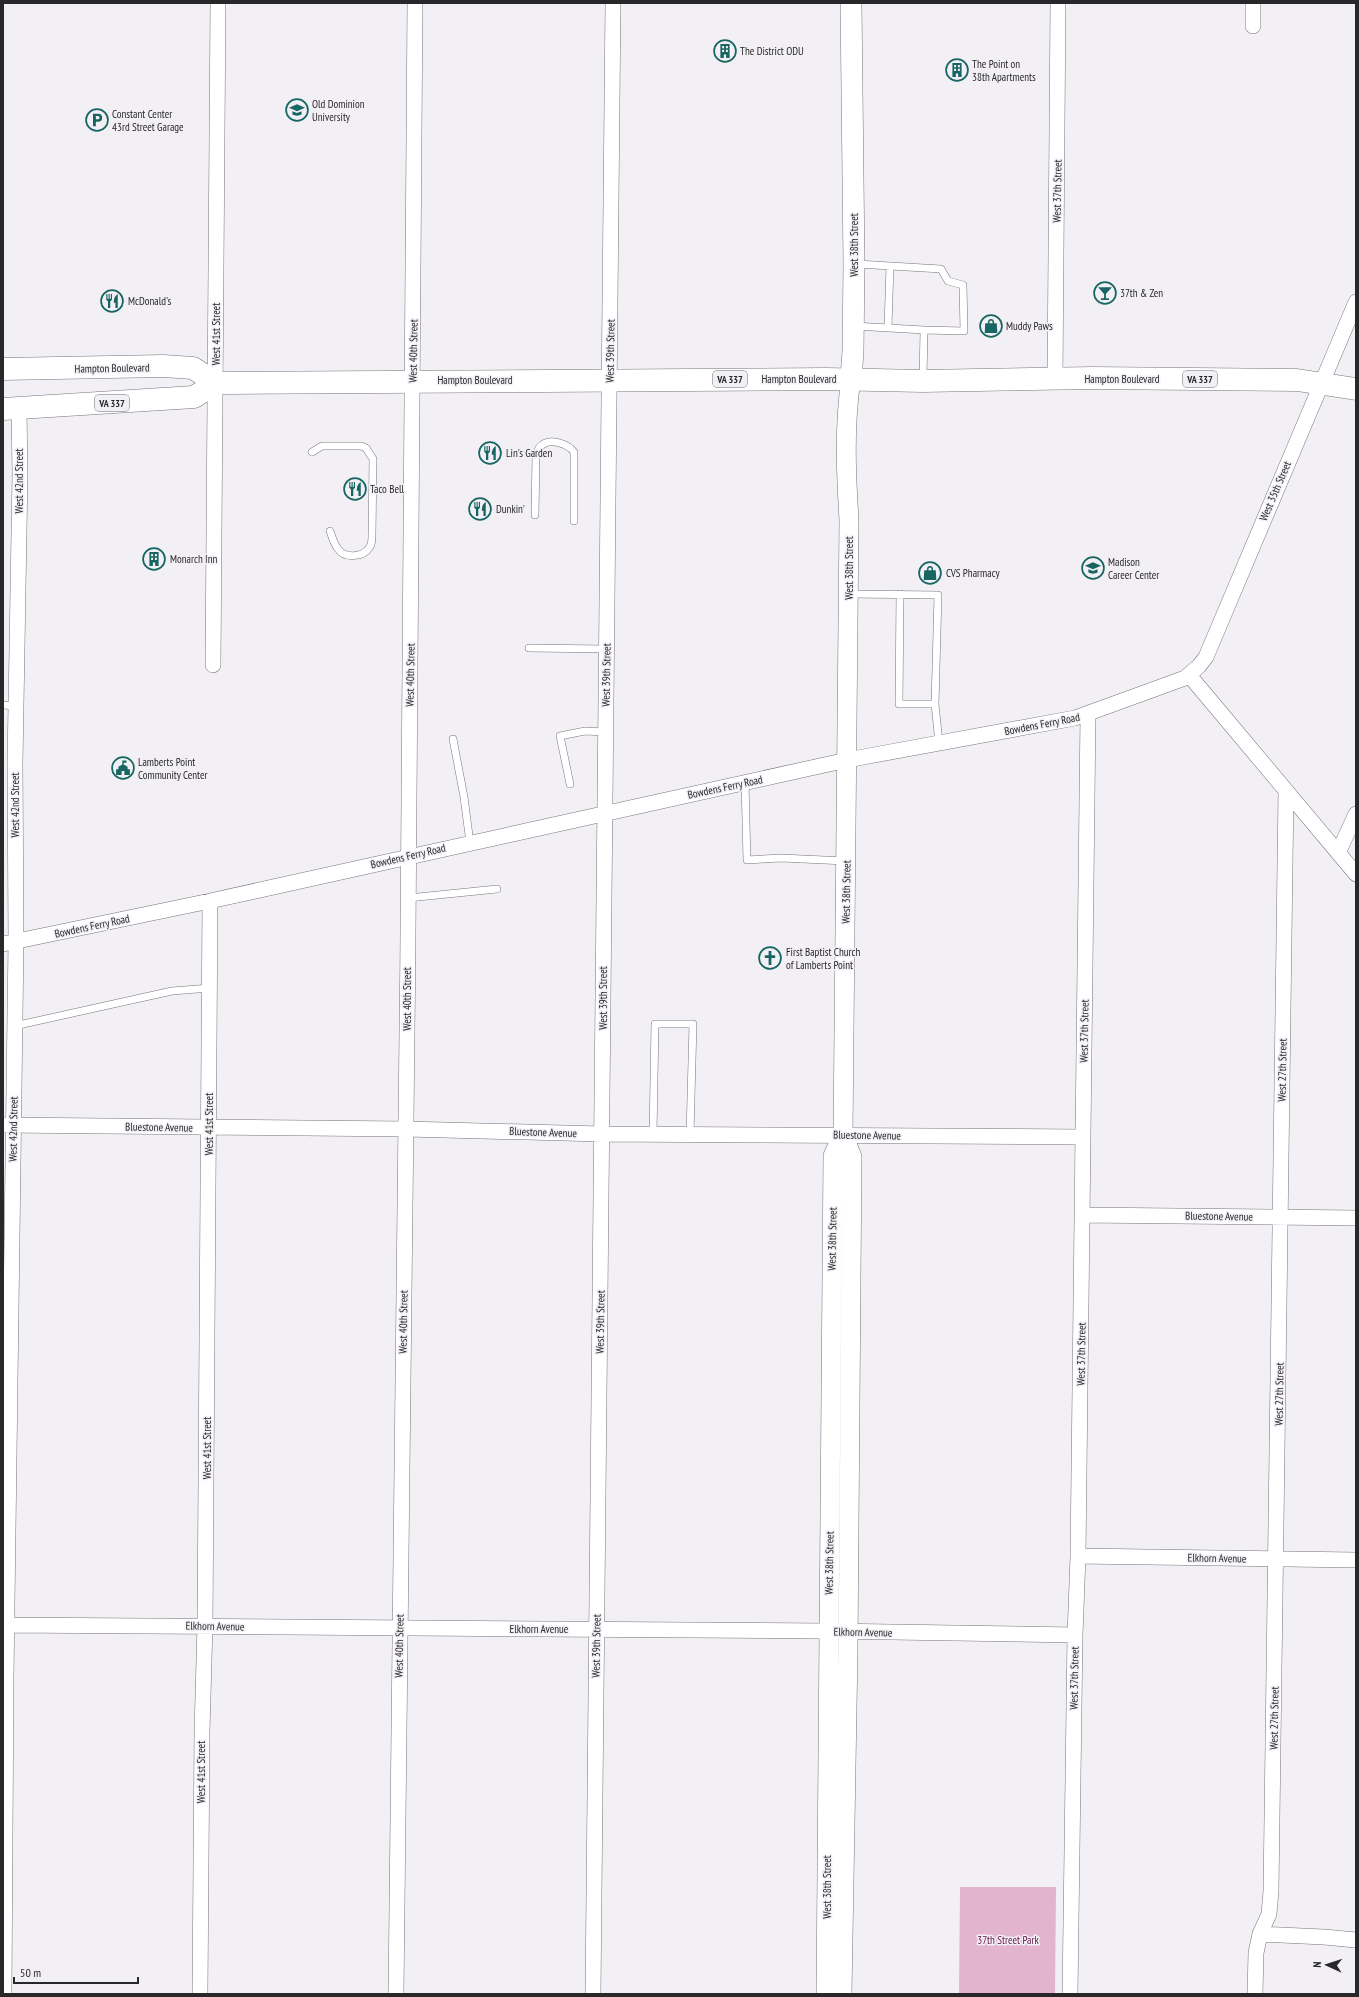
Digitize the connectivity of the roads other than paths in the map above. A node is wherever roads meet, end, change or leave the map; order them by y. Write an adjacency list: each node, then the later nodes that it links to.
1 (218, 3): 20 (street, West 41st Street)
2 (415, 3): 18 (street, West 40th Street)
3 (613, 3): 15 (street, West 39th Street)
4 (851, 3): 8 (main road, West 38th Street)
5 (1058, 3): 17 (street, West 37th Street)
6 (1253, 3): 7 (street)
7 (1253, 26)
8 (854, 264): 9 (lane); 11 (main road, West 38th Street)
9 (890, 266): 12 (lane); 13 (lane)
10 (1356, 302): 21 (street, West 35th Street)
11 (854, 326): 12 (lane); 16 (main road, West 38th Street)
12 (888, 327): 13 (lane)
13 (924, 330): 19 (lane)
14 (3, 368): 20 (main road, Hampton Boulevard)
15 (610, 379): 16 (main road, Hampton Boulevard / VA 337); 18 (main road, Hampton Boulevard / VA 337); 31 (street, West 39th Street)
16 (850, 379): 19 (main road, Hampton Boulevard / VA 337); 28 (street, West 38th Street)
17 (1055, 379): 19 (main road, Hampton Boulevard / VA 337); 21 (main road, Hampton Boulevard / VA 337)
18 (413, 381): 20 (main road, Hampton Boulevard / VA 337); 48 (street, West 40th Street)
19 (923, 381)
20 (216, 383): 23 (main road, VA 337); 32 (street, West 41st Street)
21 (1320, 384): 22 (main road, Hampton Boulevard / VA 337); 33 (street, West 35th Street)
22 (1356, 389)
23 (11, 409): 35 (street, West 42nd Street)
24 (312, 452): 27 (lane)
25 (535, 515): 26 (lane)
26 (574, 521)
27 (330, 531)
28 (849, 594): 29 (lane); 40 (street, West 38th Street)
29 (900, 594): 34 (lane); 34 (lane)
30 (529, 648): 31 (lane)
31 (606, 649): 37 (street, West 39th Street)
32 (213, 665)
33 (1189, 675): 36 (street, Bowdens Ferry Road); 43 (street)
34 (935, 704): 39 (lane)
35 (10, 706): 54 (street, West 42nd Street)
36 (1088, 715): 39 (street, Bowdens Ferry Road); 64 (street, West 37th Street)
37 (605, 732): 42 (lane); 44 (street, West 39th Street)
38 (453, 739): 46 (lane)
39 (938, 743): 40 (street, Bowdens Ferry Road)
40 (847, 760): 41 (street, Bowdens Ferry Road); 49 (street, West 38th Street)
41 (745, 783): 44 (street, Bowdens Ferry Road); 49 (lane)
42 (570, 784)
43 (1286, 791): 47 (street); 66 (street, West 27th Street)
44 (605, 814): 46 (street, Bowdens Ferry Road); 60 (street, West 39th Street)
45 (1356, 814): 47 (street)
46 (470, 843): 48 (street, Bowdens Ferry Road)
47 (1338, 853): 50 (street)
48 (408, 856): 52 (street, West 40th Street); 53 (street, Bowdens Ferry Road)
49 (846, 861): 63 (street, West 38th Street)
50 (1356, 874)
51 (497, 889): 52 (lane)
52 (408, 898): 59 (street, West 40th Street)
53 (210, 901): 54 (street, Bowdens Ferry Road); 55 (street, West 41st Street)
54 (9, 943): 56 (street, West 42nd Street)
55 (210, 988): 56 (lane); 58 (street, West 41st Street)
56 (14, 1026): 57 (street, West 42nd Street)
57 (8, 1125): 58 (street, Bluestone Avenue); 71 (street, West 42nd Street)
58 (209, 1127): 59 (street, Bluestone Avenue); 72 (street, West 41st Street)
59 (406, 1129): 60 (street, Bluestone Avenue); 73 (street, West 40th Street)
60 (602, 1134): 61 (street, Bluestone Avenue); 74 (street, West 39th Street)
61 (654, 1134): 62 (street, Bluestone Avenue); 62 (lane)
62 (690, 1134): 63 (street, Bluestone Avenue)
63 (843, 1134): 64 (street, Bluestone Avenue); 75 (street, West 38th Street); 76 (street, West 38th Street)
64 (1083, 1137): 65 (street, West 37th Street)
65 (1083, 1215): 66 (street, Bluestone Avenue); 68 (street, West 37th Street)
66 (1280, 1217): 67 (street, Bluestone Avenue); 69 (street, West 27th Street)
67 (1356, 1218)
68 (1078, 1556): 69 (street, Elkhorn Avenue); 77 (street, West 37th Street)
69 (1277, 1559): 70 (street, Elkhorn Avenue); 78 (street, West 27th Street)
70 (1356, 1560)
71 (5, 1625): 72 (street, Elkhorn Avenue); 80 (street, West 42nd Street)
72 (205, 1625): 73 (street, Elkhorn Avenue); 81 (street, West 41st Street)
73 (399, 1629): 74 (street, Elkhorn Avenue); 82 (street, West 40th Street)
74 (597, 1629): 75 (street, Elkhorn Avenue); 83 (street, West 39th Street)
75 (828, 1631): 76 (street, Elkhorn Avenue); 84 (street, West 38th Street)
76 (848, 1632): 77 (street, Elkhorn Avenue); 85 (street, West 38th Street)
77 (1075, 1635): 86 (street, West 37th Street)
78 (1260, 1934): 79 (street); 87 (street, West 27th Street)
79 (1356, 1940)
80 (4, 1994)
81 (200, 1994)
82 (396, 1994)
83 (593, 1994)
84 (826, 1994)
85 (842, 1994)
86 (1070, 1994)
87 (1255, 1994)

